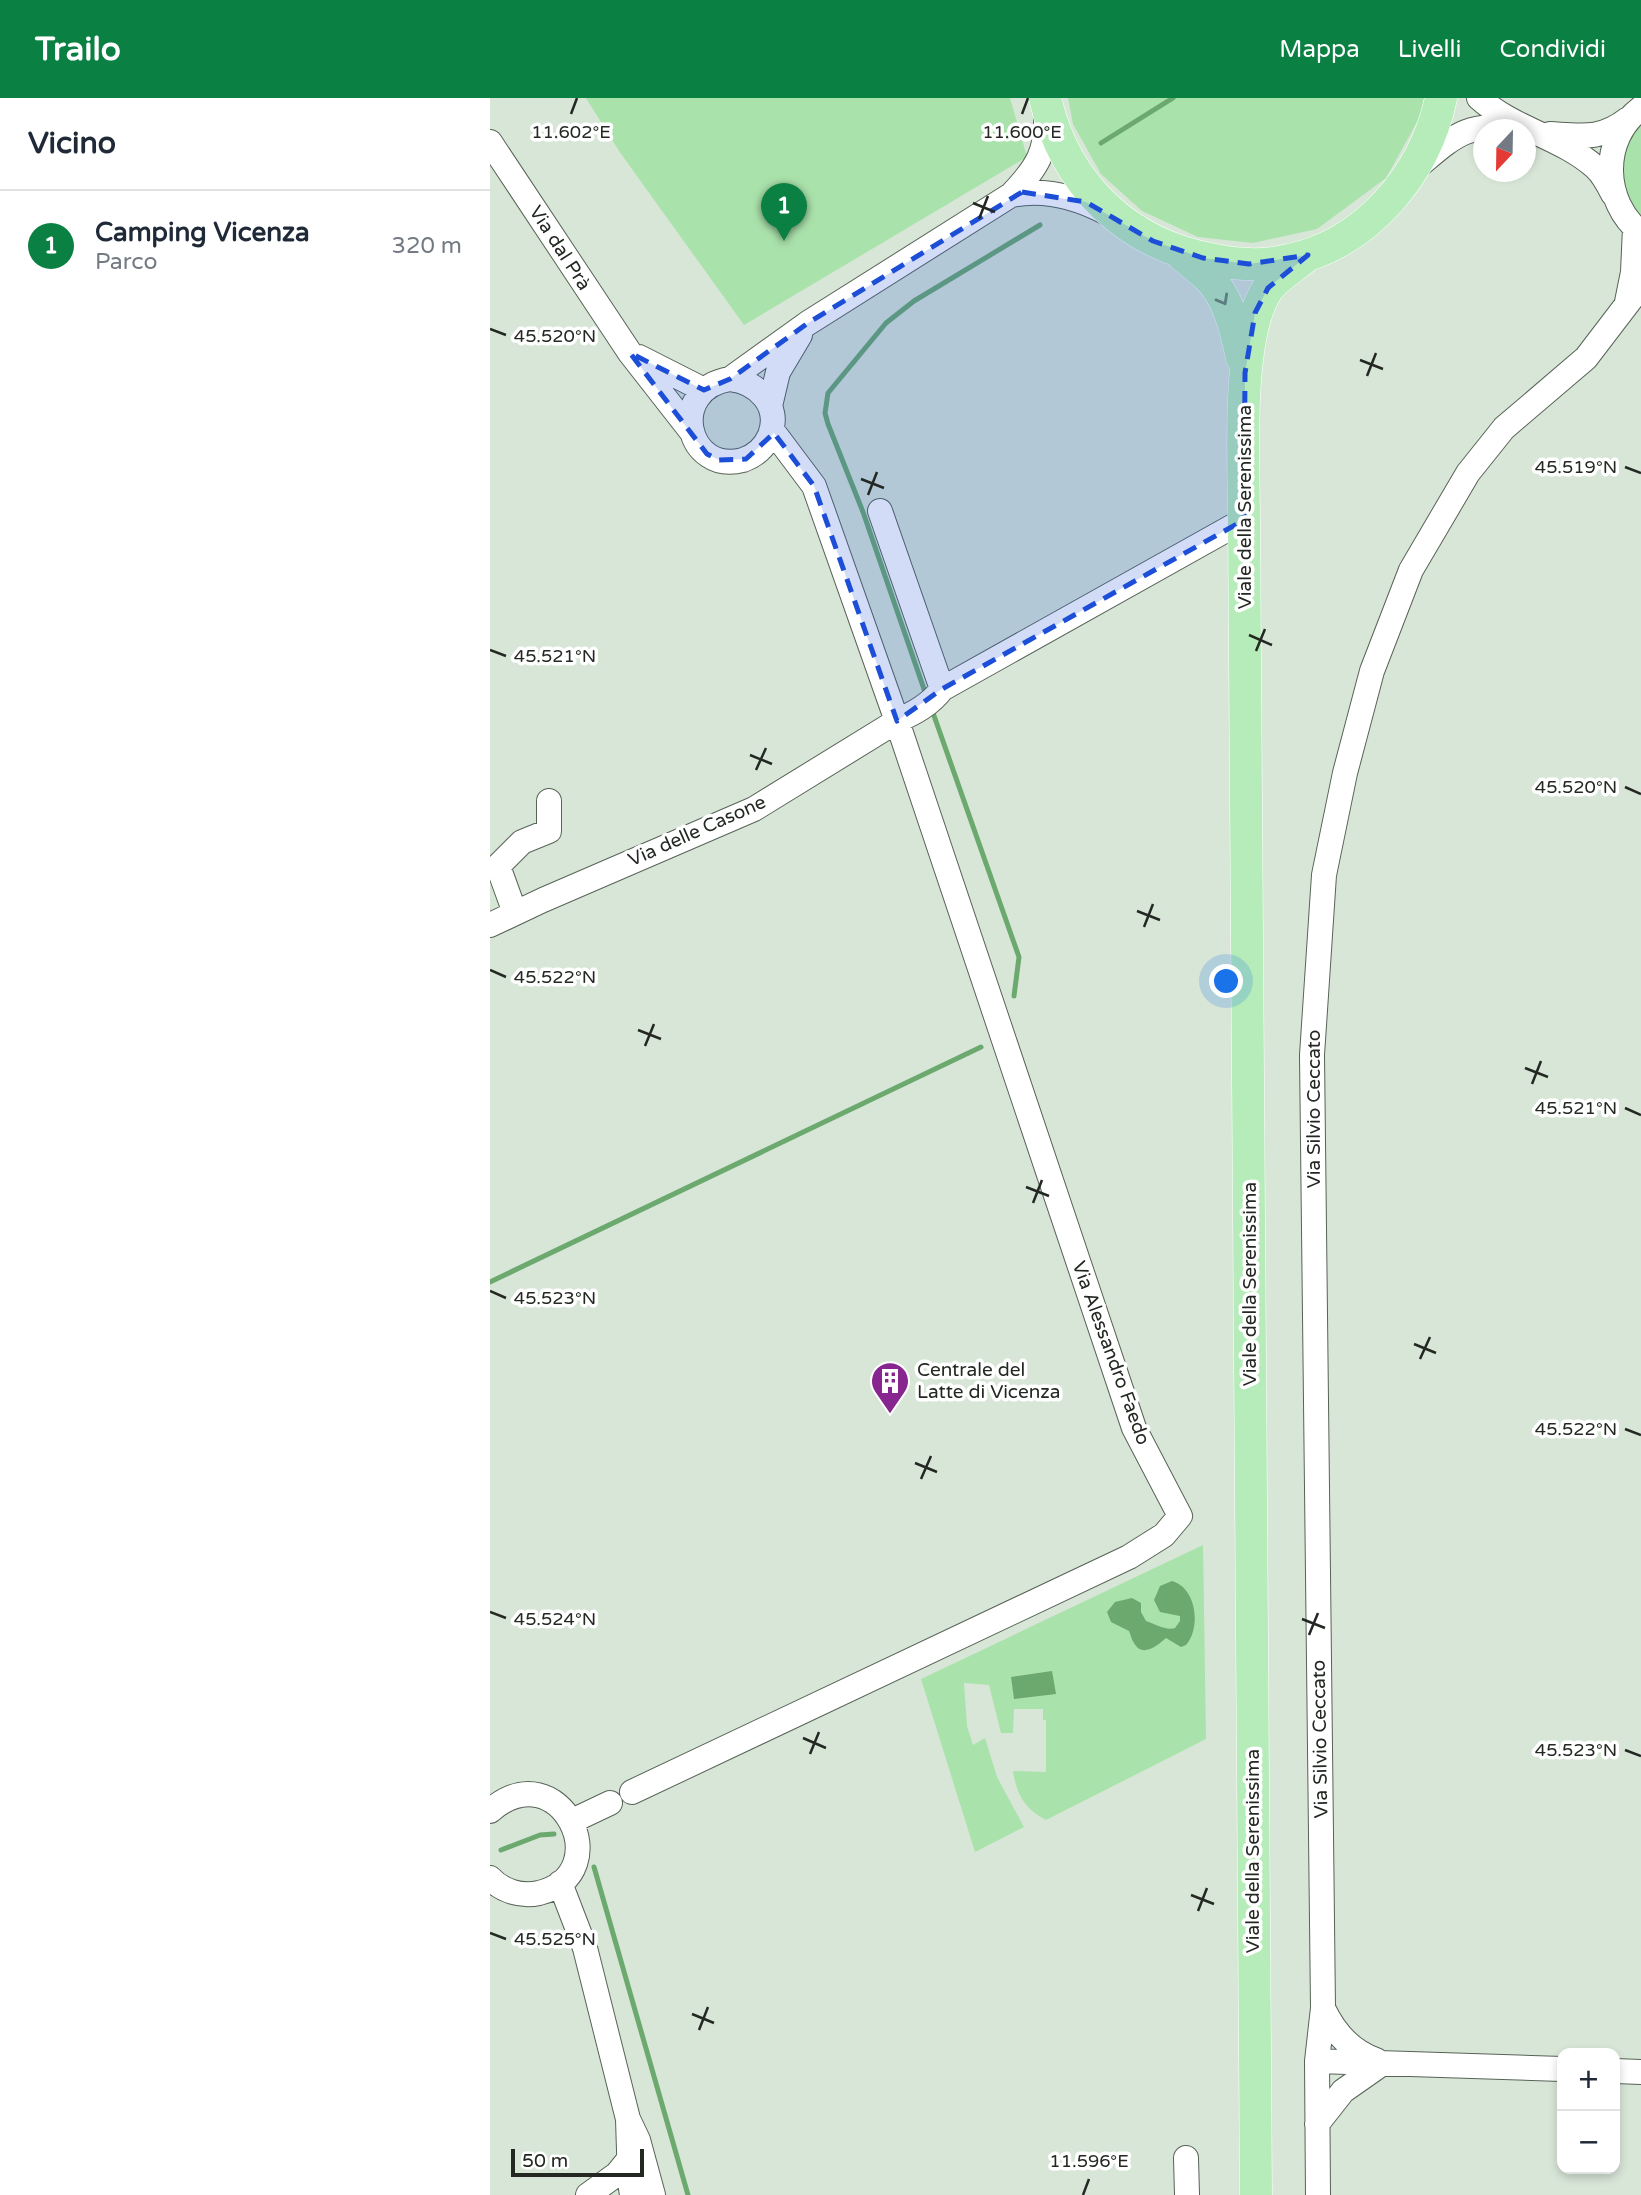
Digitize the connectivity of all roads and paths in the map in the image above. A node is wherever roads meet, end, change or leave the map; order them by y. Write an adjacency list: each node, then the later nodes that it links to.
1 (1045, 98): 12 (street); 13 (main road)
2 (1441, 98): 10 (main road)
3 (1479, 98): 5 (street)
4 (1637, 111): 7 (street); 11 (street)
5 (1507, 119)
6 (1473, 130): 10 (street)
7 (1536, 132)
8 (1536, 135): 11 (street)
9 (490, 142): 19 (street, Via dal Prà)
10 (1412, 172): 16 (main road)
11 (1614, 194): 14 (street)
12 (1011, 195): 13 (street); 18 (street)
13 (1121, 220): 15 (main road)
14 (1638, 231): 17 (street, Via Silvio Ceccato)
15 (1177, 251): 16 (main road); 20 (main road, Viale della Serenissima, one-way to 20)
16 (1308, 255): 20 (main road, Viale della Serenissima)
17 (1634, 294): 37 (street, Via Silvio Ceccato)
18 (808, 323): 21 (street); 23 (street)
19 (630, 353): 22 (street, Via dal Prà); 24 (street, Via dal Prà)
20 (1245, 373): 28 (main road, Viale della Serenissima)
21 (730, 379): 22 (street); 23 (street)
22 (704, 390): 24 (street)
23 (771, 418): 25 (street); 26 (street)
24 (691, 431): 25 (street)
25 (758, 452): 26 (street)
26 (803, 471): 29 (street)
27 (880, 511): 29 (street)
28 (1244, 520): 29 (street, Via delle Casone); 51 (main road, Viale della Serenissima)
29 (922, 705): 31 (street, Via delle Casone); 34 (street, Via Alessandro Faedo)
30 (549, 801): 31 (street)
31 (515, 913): 32 (street, Via delle Casone)
32 (490, 925)
33 (490, 1811): 34 (street)
34 (572, 1821): 36 (street)
35 (490, 1878): 36 (street)
36 (560, 1883): 43 (street)
37 (1323, 2008): 38 (street, Via Silvio Ceccato); 39 (street)
38 (1317, 2061): 39 (street); 44 (street)
39 (1383, 2063): 40 (street); 44 (street)
40 (1557, 2069)
41 (1620, 2071): 42 (street)
42 (1641, 2072)
43 (628, 2119): 45 (street); 49 (street)
44 (1317, 2124): 52 (street)
45 (629, 2158): 47 (street); 48 (street)
46 (1186, 2158): 50 (street)
47 (588, 2195)
48 (632, 2195)
49 (653, 2195)
50 (1187, 2195)
51 (1256, 2195)
52 (1318, 2195)

